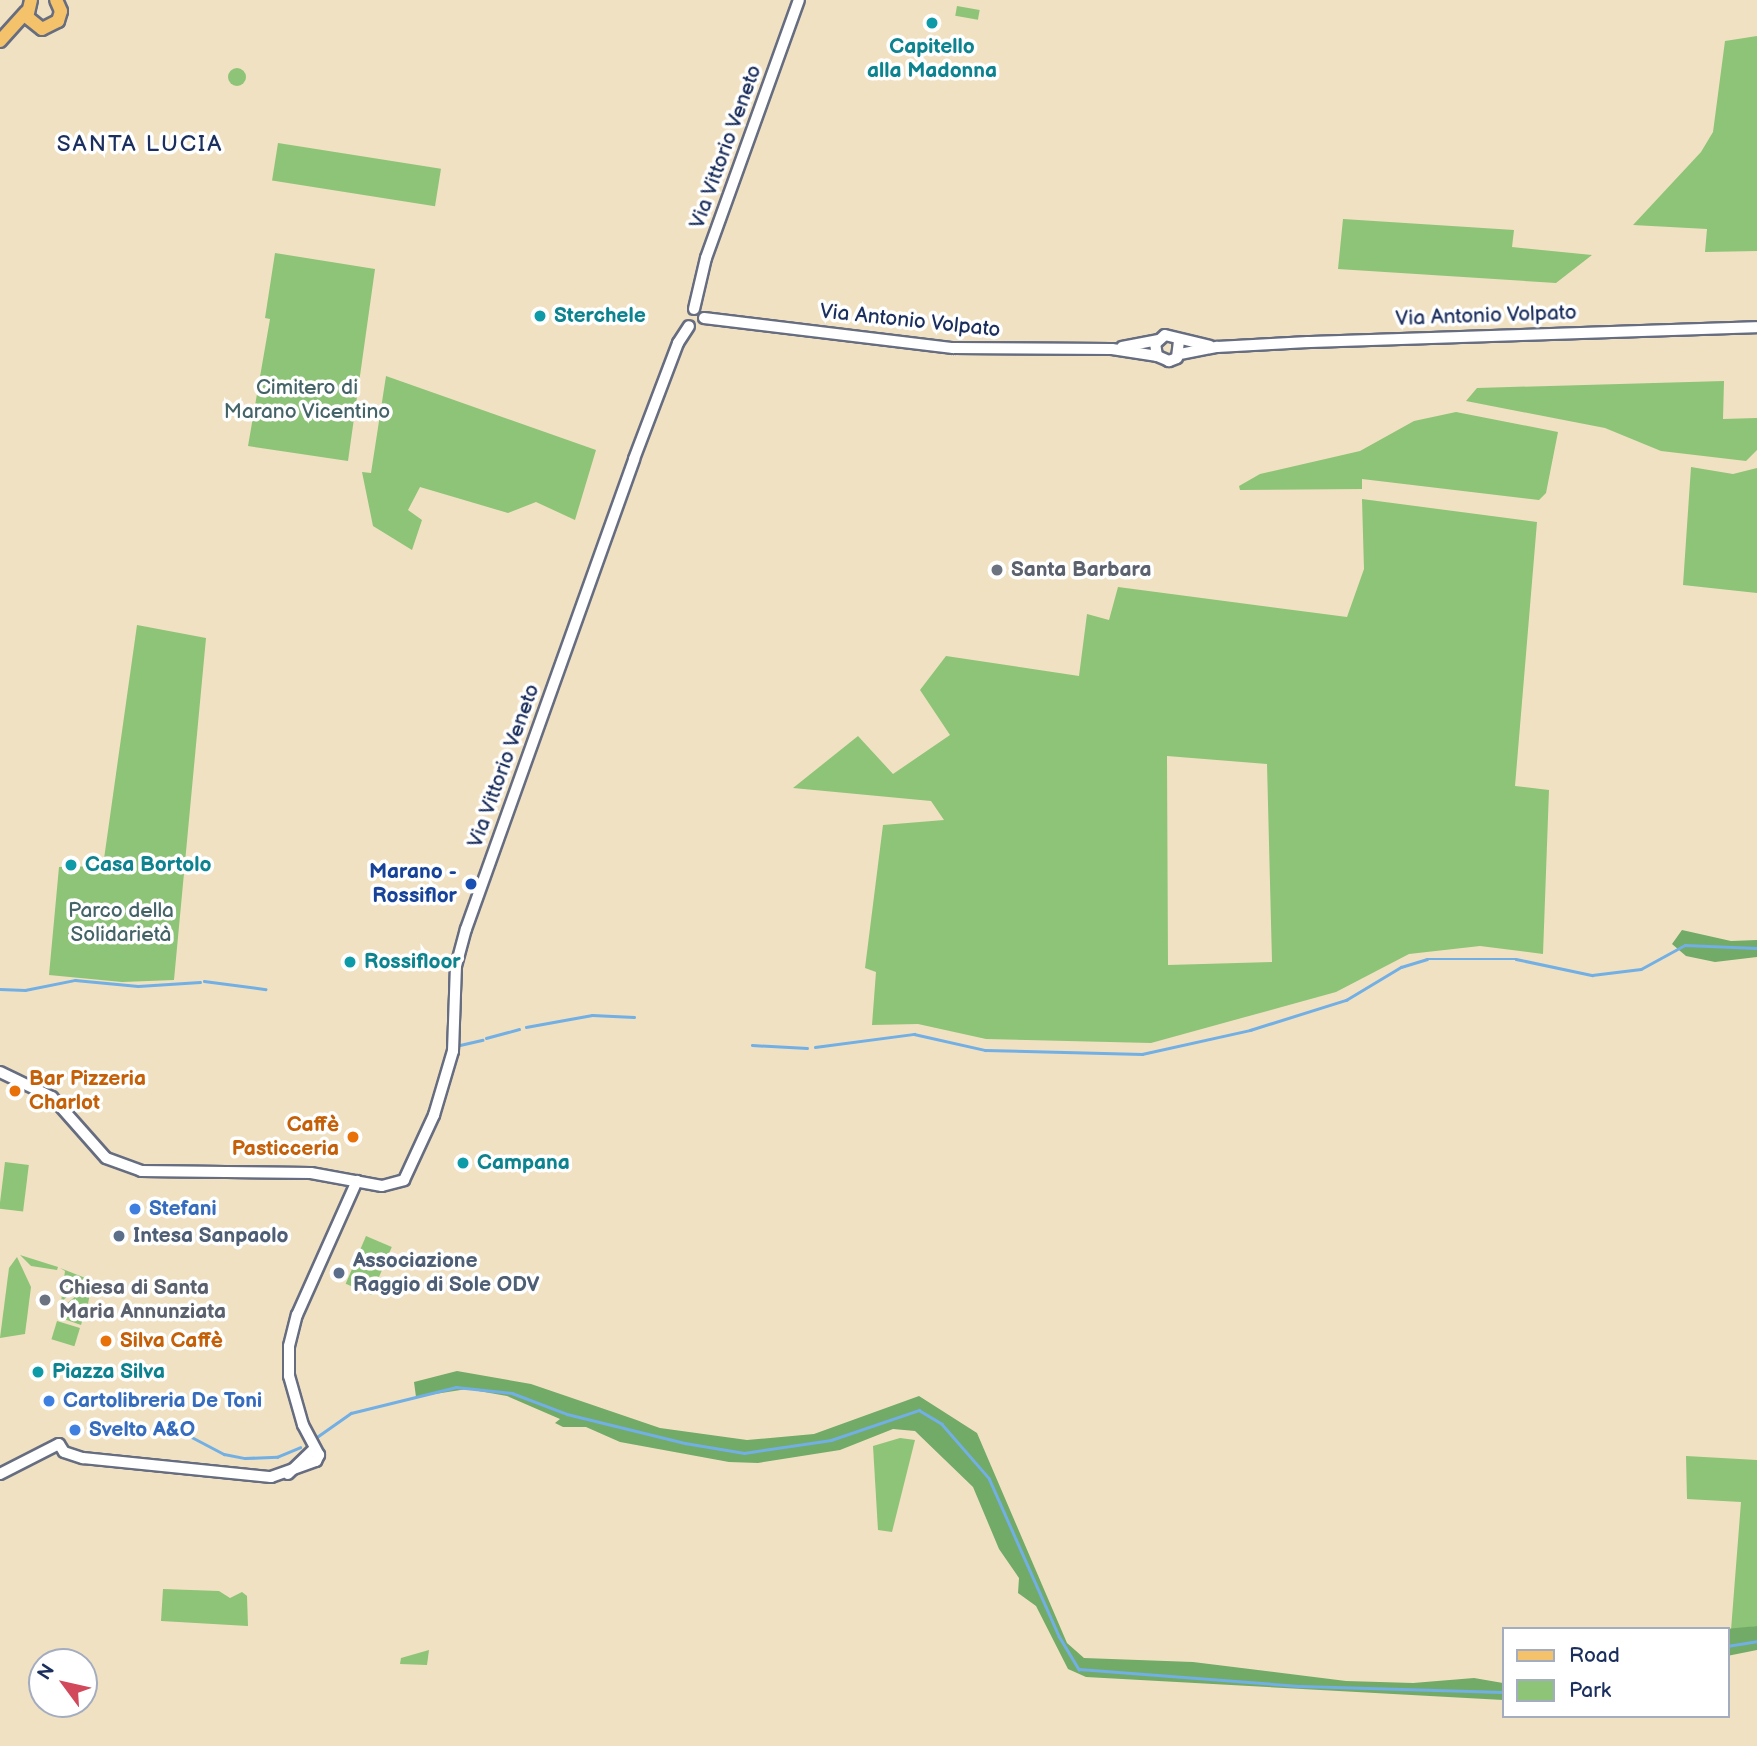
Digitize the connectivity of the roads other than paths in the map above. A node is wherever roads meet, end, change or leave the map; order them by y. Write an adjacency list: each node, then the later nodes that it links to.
1 (799, 0): 6 (street, Via Vittorio Veneto)
2 (61, 2): 4 (main road)
3 (27, 4): 4 (main road); 5 (main road)
4 (34, 26): 5 (main road)
5 (5, 37)
6 (694, 309): 7 (street); 8 (street, Via Vittorio Veneto)
7 (705, 318): 8 (street); 13 (street, Via Antonio Volpato)
8 (689, 326): 17 (street, Via Vittorio Veneto)
9 (1757, 327): 12 (street, Via Antonio Volpato)
10 (1157, 340): 11 (street); 13 (street, Via Antonio Volpato); 15 (street)
11 (1179, 341): 12 (street, Via Antonio Volpato); 14 (street)
12 (1217, 347): 14 (street, Via Antonio Volpato)
13 (1112, 349): 15 (street, Via Antonio Volpato)
14 (1180, 354): 15 (street)
15 (1157, 356)
16 (0, 1072): 17 (street, Via Vittorio Veneto)
17 (357, 1181): 18 (street)
18 (0, 1474)

